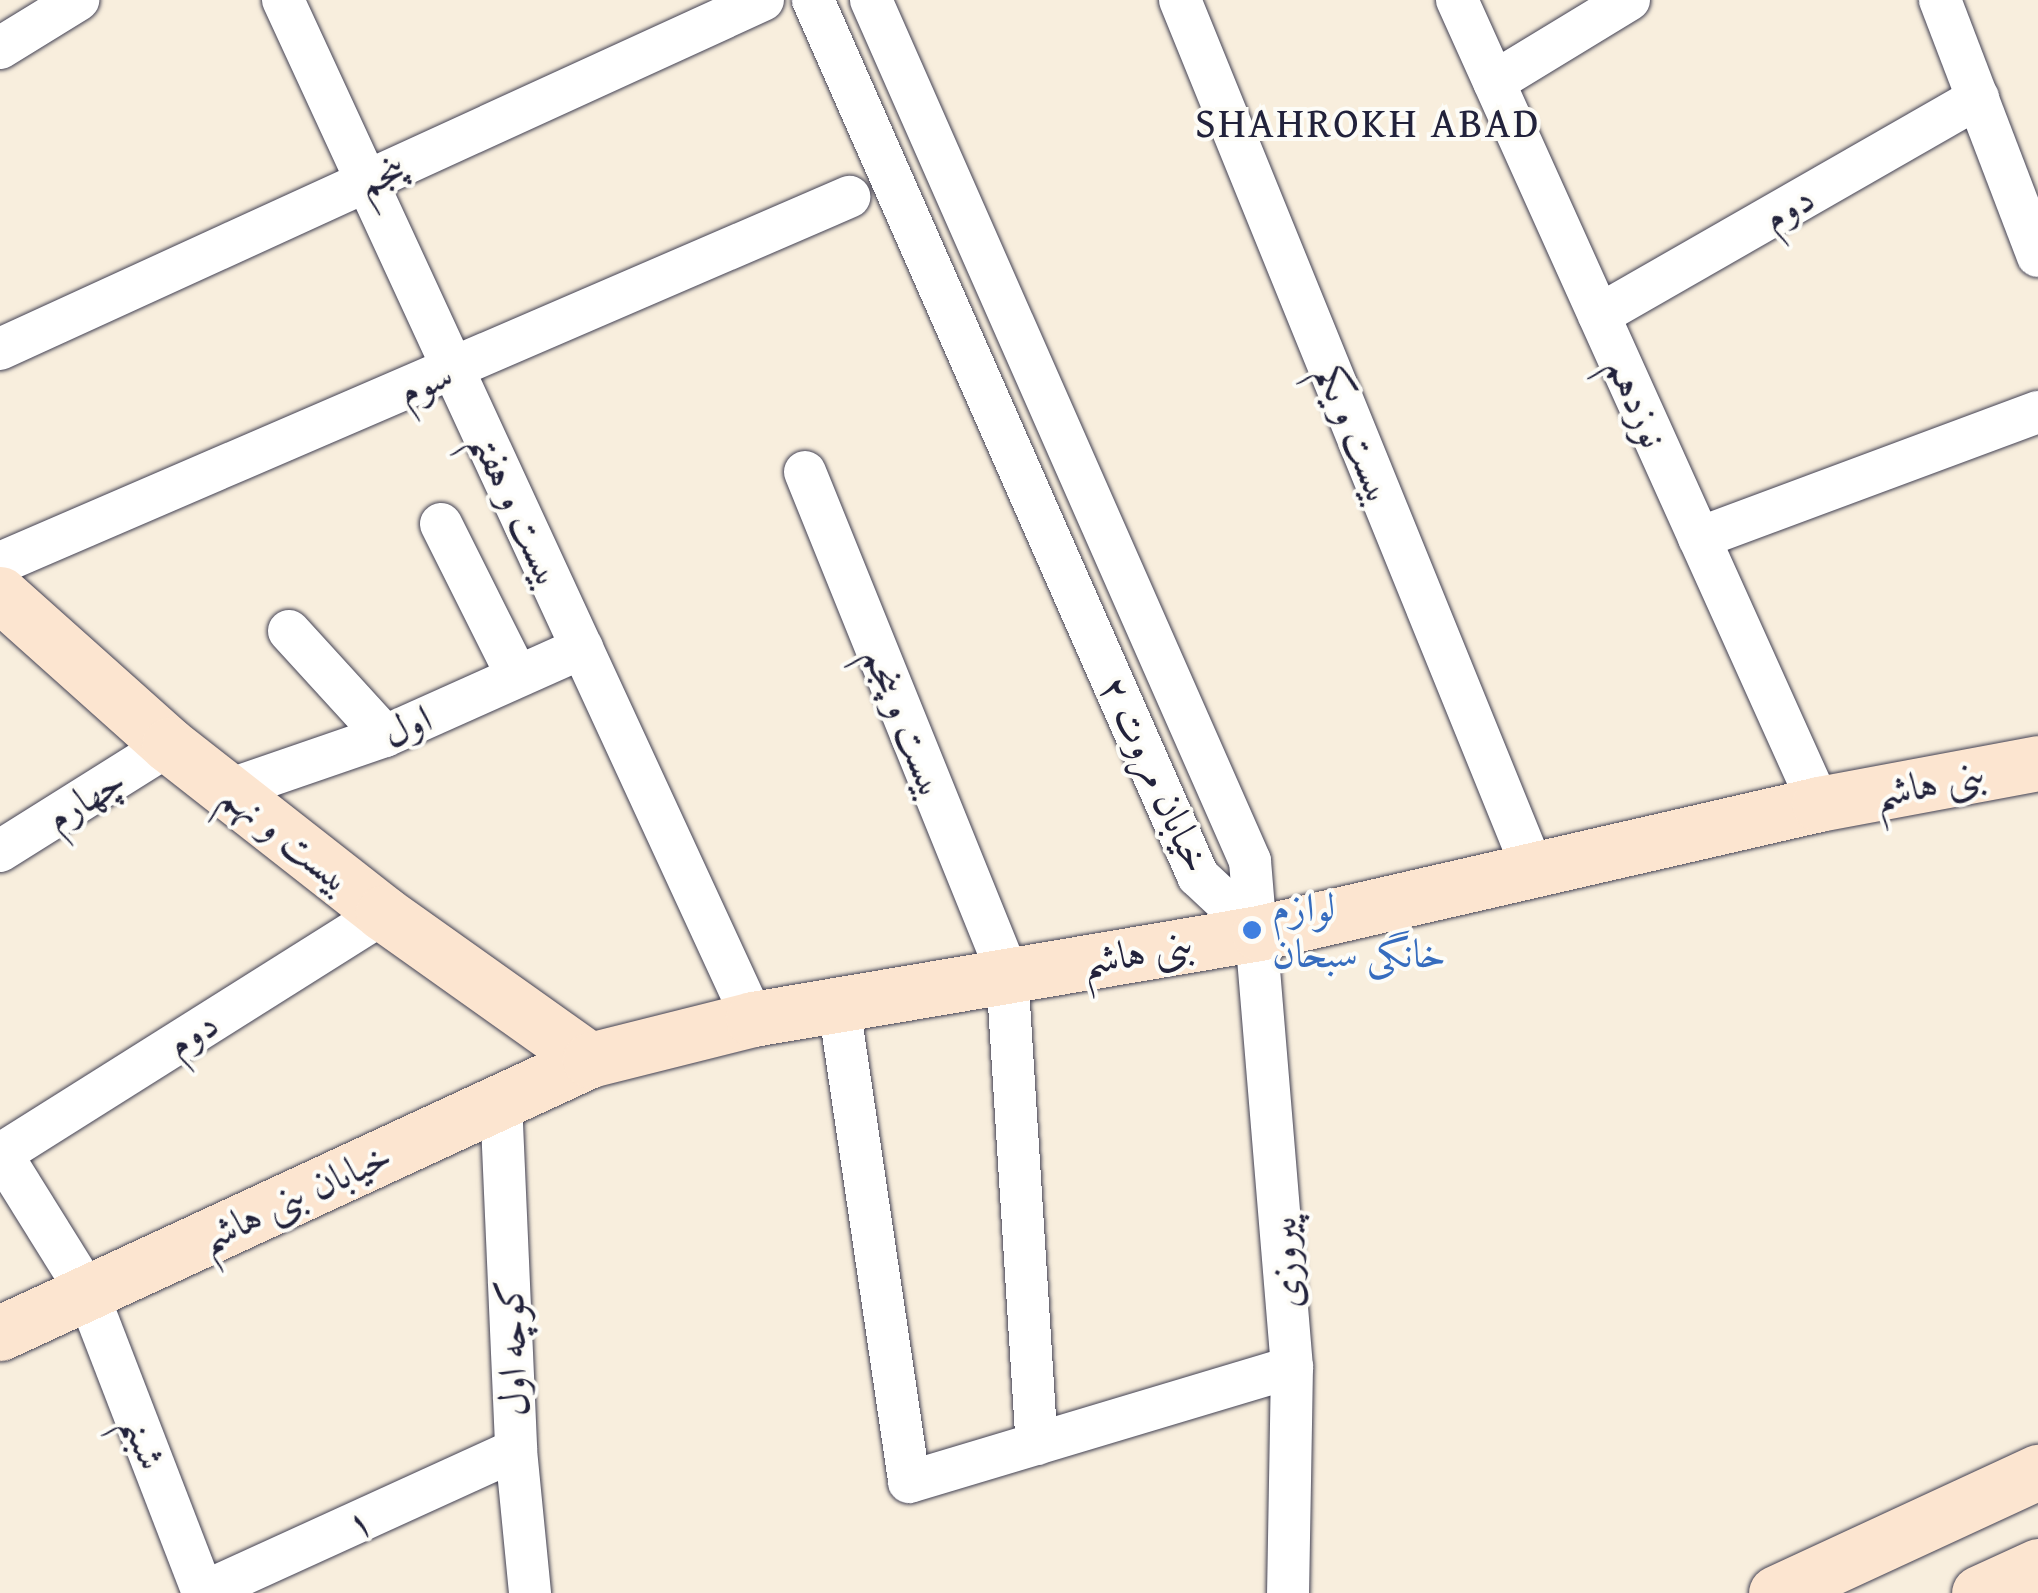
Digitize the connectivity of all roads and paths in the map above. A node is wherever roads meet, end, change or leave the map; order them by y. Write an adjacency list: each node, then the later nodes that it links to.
1 (78, 0): 10 (street)
2 (283, 0): 13 (street, بیست و هفتم)
3 (763, 0): 13 (street, پنجم)
4 (813, 0): 36 (street, خیابان مروت ۲)
5 (871, 0): 36 (street, خیابان مروت ۲)
6 (1180, 0): 34 (street, بیست و یکم)
7 (1457, 0): 11 (street, نوزدهم)
8 (1630, 0): 11 (street)
9 (1940, 0): 12 (street)
10 (0, 48)
11 (1494, 82): 16 (street, نوزدهم)
12 (1978, 98): 15 (street); 16 (street, دوم)
13 (366, 180): 17 (street, پنجم); 18 (street, بیست و هفتم)
14 (848, 197): 18 (street, سوم)
15 (2038, 256)
16 (1599, 316): 22 (street, نوزدهم)
17 (0, 349)
18 (454, 370): 23 (street, سوم); 26 (street, بیست و هفتم)
19 (2038, 412): 22 (street)
20 (805, 472): 37 (street, بیست و پنجم)
21 (441, 524): 27 (street)
22 (1699, 538): 32 (street, نوزدهم)
23 (0, 563)
24 (0, 594): 29 (street, بیست و نهم)
25 (289, 632): 28 (street)
26 (582, 648): 27 (street, اول); 39 (street, بیست و هفتم)
27 (517, 676): 28 (street, اول)
28 (385, 736): 31 (street, اول)
29 (169, 745): 31 (street, بیست و نهم); 33 (street, چهارم)
30 (2038, 763): 32 (street, بنی هاشم)
31 (228, 790): 35 (street, بیست و نهم)
32 (1819, 804): 34 (street, بنی هاشم)
33 (0, 851)
34 (1532, 867): 36 (street, بنی هاشم)
35 (383, 913): 40 (street, بیست و نهم); 42 (street, دوم)
36 (1259, 933): 37 (street, بنی هاشم); 45 (street, پیروزی)
37 (1007, 972): 38 (street, بنی هاشم); 46 (street, بیست و پنجم)
38 (839, 1006): 39 (street, بنی هاشم); 46 (street)
39 (753, 1019): 40 (street, بنی هاشم)
40 (590, 1060): 41 (street, خیابان بنی هاشم)
41 (500, 1102): 43 (street, خیابان بنی هاشم); 47 (street, کوچه اول)
42 (1, 1153): 43 (street, شبنم)
43 (87, 1292): 44 (street, خیابان بنی هاشم); 51 (street, شبنم)
44 (7, 1318)
45 (1292, 1367): 46 (street); 53 (street, پیروزی)
46 (1038, 1444)
47 (516, 1450): 51 (street, ۱); 52 (street, کوچه اول)
48 (2038, 1472): 50 (street)
49 (2038, 1566): 55 (street)
50 (1830, 1581): 54 (street)
51 (202, 1593)
52 (530, 1593)
53 (1288, 1593)
54 (1776, 1593)
55 (1979, 1593)

